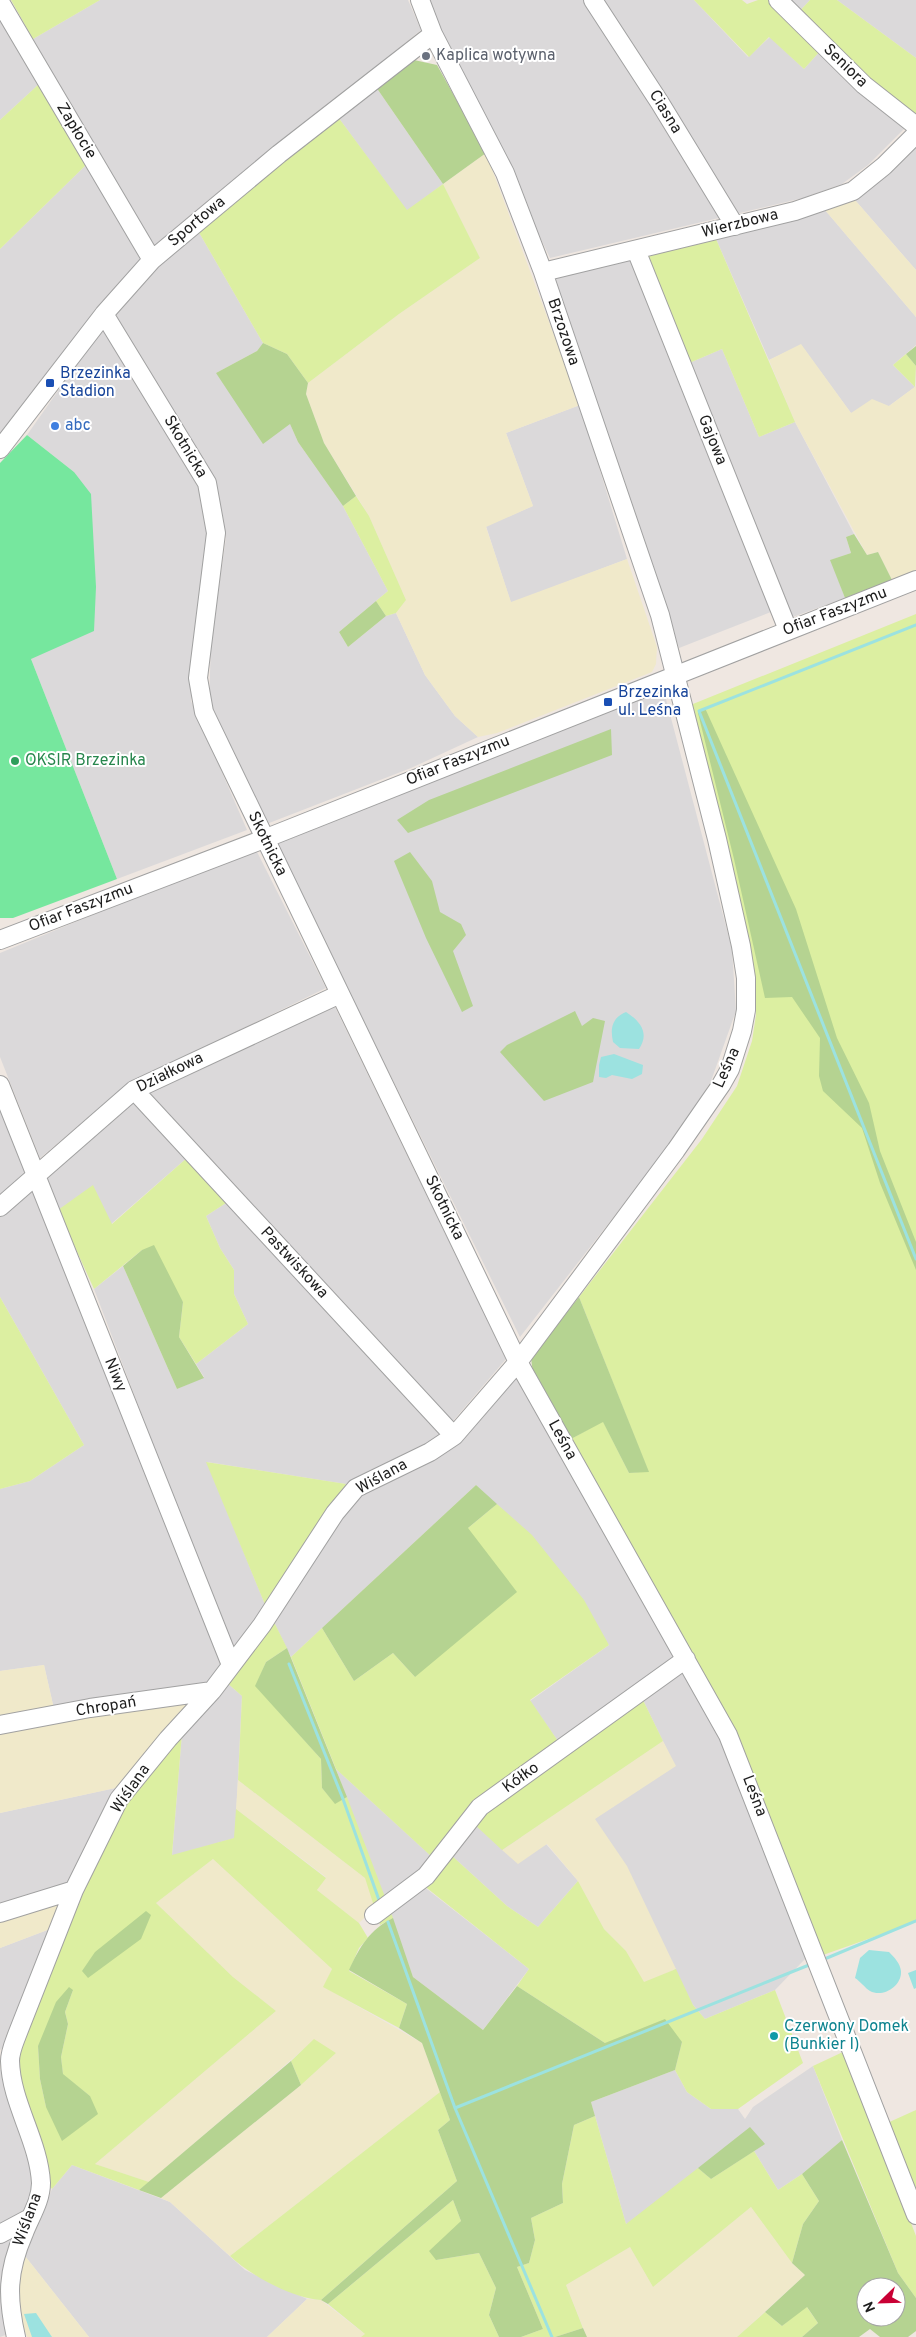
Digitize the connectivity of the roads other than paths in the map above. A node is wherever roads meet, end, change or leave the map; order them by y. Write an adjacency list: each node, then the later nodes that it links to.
1 (420, 0): 5 (street, Brzozowa)
2 (593, 0): 8 (street, Ciasna)
3 (778, 0): 6 (street, Seniora)
4 (0, 2): 10 (street, Zapłocie)
5 (433, 34): 10 (street, Sportowa); 11 (street, Brzozowa)
6 (916, 126)
7 (916, 134): 8 (street, Wierzbowa)
8 (736, 226): 9 (street, Wierzbowa)
9 (636, 250): 11 (street, Wierzbowa); 15 (street, Gajowa)
10 (152, 260): 12 (street, Sportowa)
11 (543, 272): 16 (street, Brzozowa)
12 (104, 314): 13 (street, Sportowa); 17 (street, Skotnicka)
13 (0, 449)
14 (916, 580): 15 (street, Ofiar Faszyzmu)
15 (788, 630): 16 (street, Ofiar Faszyzmu)
16 (674, 676): 17 (street, Ofiar Faszyzmu); 24 (street, Leśna)
17 (264, 839): 18 (street, Ofiar Faszyzmu); 19 (street, Skotnicka)
18 (0, 940)
19 (340, 994): 21 (street, Działkowa); 24 (street, Skotnicka)
20 (0, 1085): 22 (street, Niwy)
21 (134, 1090): 22 (street, Działkowa); 25 (street, Pastwiskowa)
22 (35, 1176): 23 (street, Działkowa); 27 (street, Niwy)
23 (0, 1207)
24 (518, 1362): 25 (street, Wiślana); 26 (street, Leśna)
25 (454, 1436): 27 (street, Wiślana)
26 (686, 1659): 32 (street, Kółko); 33 (street, Leśna)
27 (231, 1665): 28 (street, Wiślana)
28 (212, 1691): 29 (street, Chropań); 30 (street, Wiślana)
29 (0, 1725)
30 (74, 1890): 31 (street); 34 (street, Wiślana)
31 (0, 1913)
32 (374, 1915)
33 (916, 2215)
34 (30, 2218): 35 (street); 36 (street, Wiślana)
35 (0, 2234)
36 (16, 2337)

